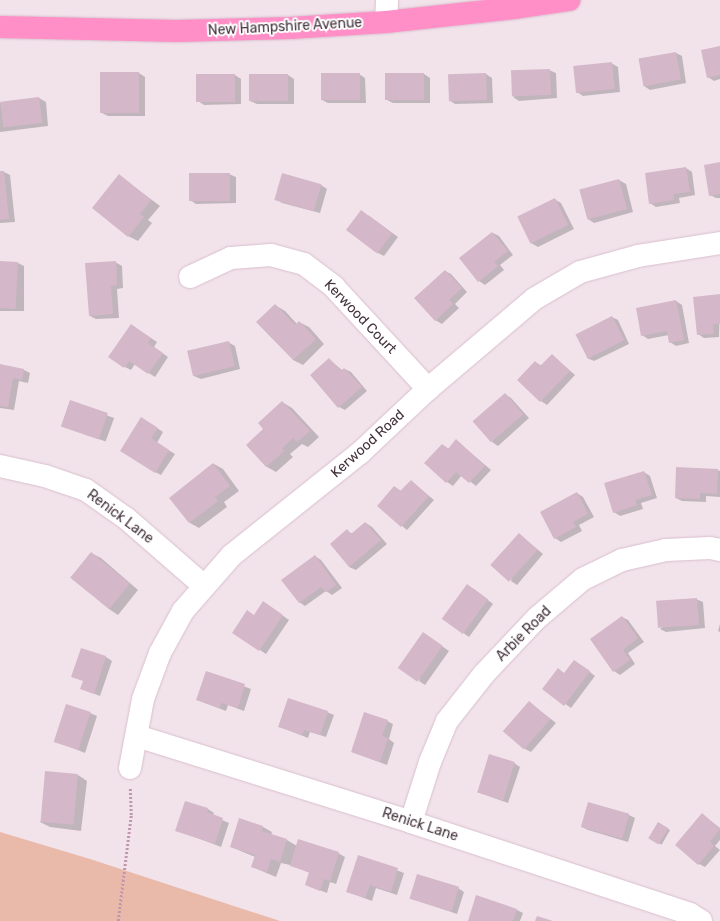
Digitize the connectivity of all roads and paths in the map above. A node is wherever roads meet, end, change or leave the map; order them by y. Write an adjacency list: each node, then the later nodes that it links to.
1 (388, 0): 3 (street)
2 (569, 0): 3 (main road, New Hampshire Avenue)
3 (386, 22): 4 (main road, New Hampshire Avenue)
4 (0, 27)
5 (720, 243): 7 (street, Kerwood Road)
6 (190, 277): 7 (street, Kerwood Court)
7 (428, 389): 10 (street, Kerwood Road)
8 (0, 466): 10 (street, Renick Lane)
9 (720, 550): 13 (street, Arbie Road)
10 (204, 586): 11 (street, Kerwood Road)
11 (137, 736): 12 (street, Kerwood Road); 13 (street, Renick Lane)
12 (130, 768): 14 (path)
13 (411, 822): 15 (street, Renick Lane)
14 (118, 921)
15 (701, 921)

